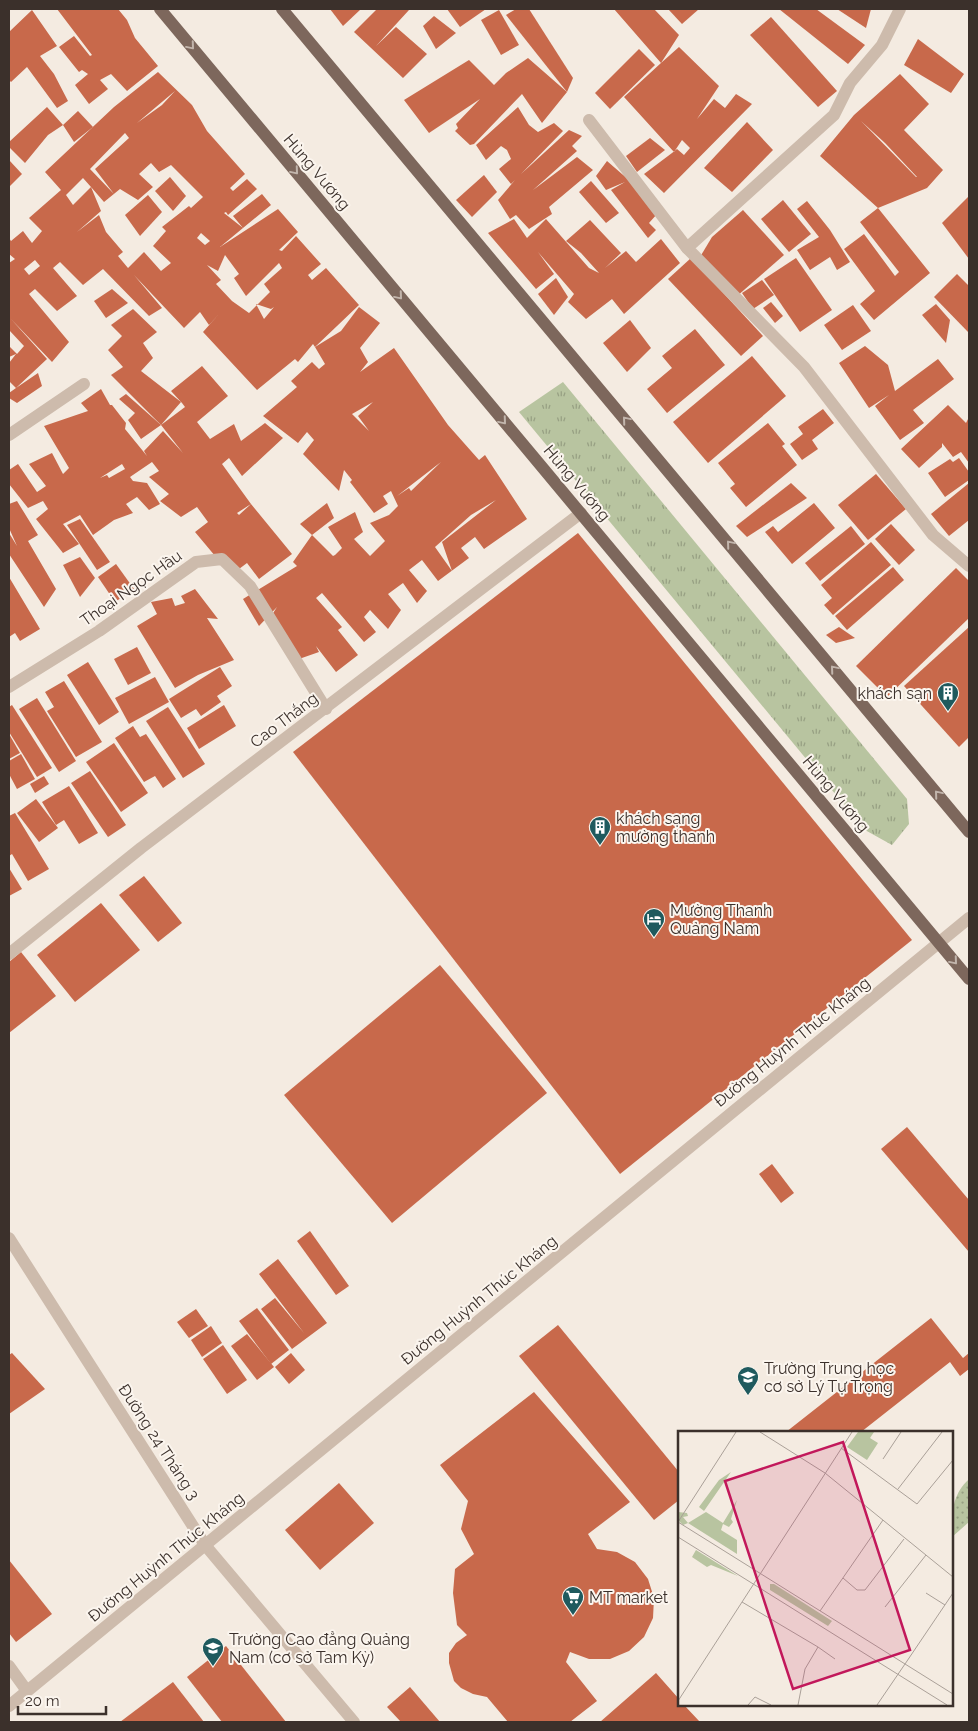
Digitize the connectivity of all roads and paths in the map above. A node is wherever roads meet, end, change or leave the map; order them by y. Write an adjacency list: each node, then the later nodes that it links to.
1 (160, 9): 8 (main road, Hùng Vương, one-way to 8)
2 (282, 9): 12 (main road, one-way to 2)
3 (900, 9): 5 (street)
4 (588, 120): 5 (street)
5 (687, 248): 9 (street)
6 (84, 384): 7 (street)
7 (9, 435)
8 (580, 513): 11 (street, Cao Thắng); 14 (main road, Hùng Vương)
9 (969, 566)
10 (9, 687): 11 (street, Thoại Ngọc Hầu)
11 (326, 709): 15 (street, Cao Thắng)
12 (969, 832)
13 (969, 918): 14 (street, Đường Huỳnh Thúc Kháng)
14 (939, 943): 16 (main road, Hùng Vương, one-way to 16); 18 (street, Đường Huỳnh Thúc Kháng)
15 (9, 954)
16 (969, 978)
17 (9, 1238): 18 (street, Đường 24 Tháng 3)
18 (205, 1545): 20 (street, Đường Huỳnh Thúc Kháng); 22 (street, Đường 24 Tháng 3)
19 (9, 1666): 20 (street)
20 (28, 1691): 21 (street, Đường Huỳnh Thúc Kháng)
21 (9, 1706)
22 (354, 1722)

